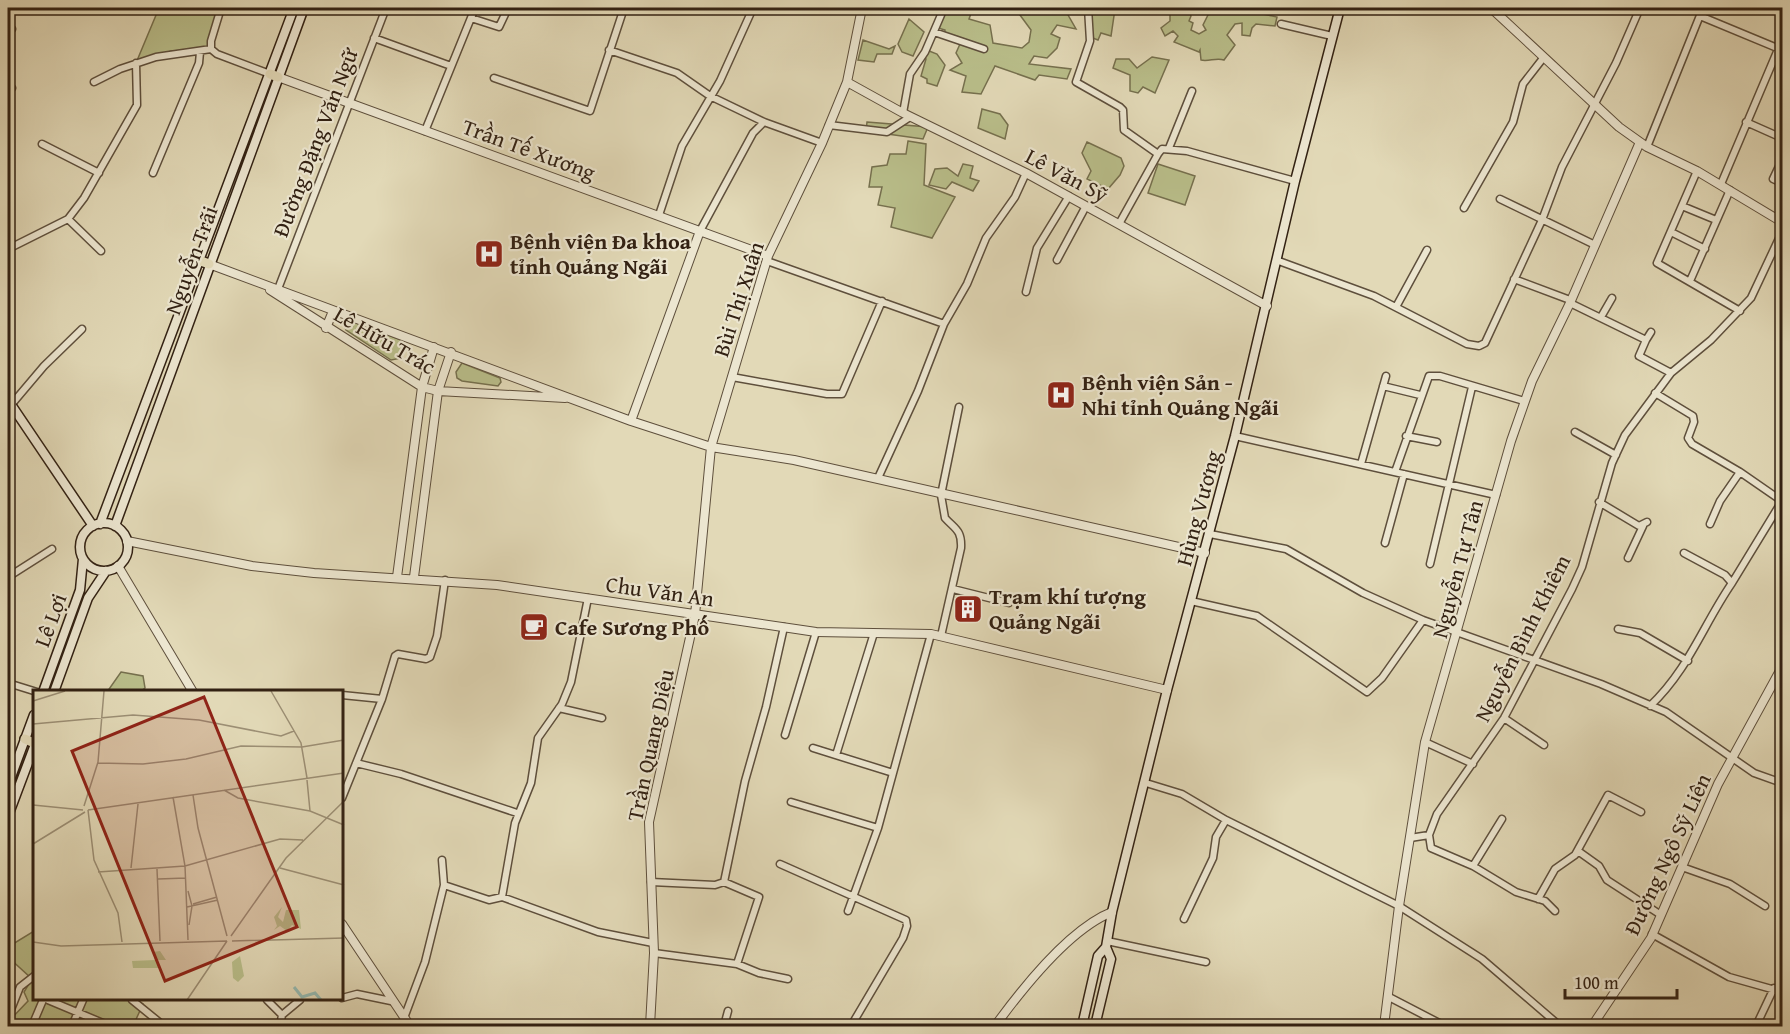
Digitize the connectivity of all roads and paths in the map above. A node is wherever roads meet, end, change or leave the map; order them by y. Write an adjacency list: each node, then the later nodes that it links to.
1 (221, 8): 24 (street)
2 (294, 8): 32 (main road, Nguyễn Trãi)
3 (304, 8): 32 (main road, Nguyễn Trãi)
4 (386, 8): 22 (street, Đường Đặng Văn Ngữ)
5 (475, 8): 18 (street)
6 (508, 8): 18 (street)
7 (624, 8): 26 (street)
8 (742, 8): 16 (street)
9 (862, 8): 35 (street, Bùi Thị Xuân)
10 (944, 8): 20 (street)
11 (1088, 8): 50 (street)
12 (1340, 8): 21 (main road, Hùng Vương)
13 (1491, 8): 29 (street)
14 (1640, 8): 39 (street)
15 (1703, 8): 17 (street)
16 (752, 9): 37 (street)
17 (1700, 16): 27 (street); 48 (street)
18 (471, 18): 31 (street)
19 (1281, 24): 21 (street)
20 (934, 32): 25 (street); 40 (street)
21 (1332, 36): 56 (main road, Hùng Vương)
22 (374, 38): 31 (street); 38 (street, Đường Đặng Văn Ngữ)
23 (1782, 39): 27 (street)
24 (211, 49): 28 (street); 32 (street)
25 (984, 49)
26 (609, 50): 33 (street); 37 (street)
27 (1781, 50): 42 (street)
28 (200, 52): 30 (street); 54 (street)
29 (1544, 57): 39 (street); 64 (street)
30 (136, 63): 34 (street); 53 (street)
31 (451, 66): 44 (street)
32 (274, 75): 38 (street, Trần Tế Xương); 82 (main road, Nguyễn Trãi)
33 (494, 78)
34 (94, 82)
35 (847, 82): 40 (street, Lê Văn Sỹ); 43 (street, Bùi Thị Xuân)
36 (1192, 91): 49 (street)
37 (710, 96): 41 (street); 65 (street)
38 (349, 101): 44 (street, Trần Tế Xương); 86 (street, Đường Đặng Văn Ngữ)
39 (1594, 105): 48 (street); 67 (street)
40 (907, 115): 43 (street); 55 (street, Lê Văn Sỹ)
41 (764, 122): 46 (street); 71 (street)
42 (1746, 122): 45 (street); 58 (street)
43 (829, 125): 46 (street, Bùi Thị Xuân)
44 (425, 131): 65 (street, Trần Tế Xương)
45 (1782, 138)
46 (822, 143): 79 (street, Bùi Thị Xuân)
47 (42, 144): 53 (street)
48 (1643, 145): 52 (street); 74 (street, Nguyễn Tự Tân)
49 (1169, 148): 50 (street); 56 (street)
50 (1158, 154): 70 (street)
51 (1782, 160): 57 (street)
52 (1697, 171): 58 (street); 63 (street)
53 (99, 173): 66 (street)
54 (153, 173)
55 (1026, 173): 60 (street, Lê Văn Sỹ); 96 (street)
56 (1294, 181): 81 (main road, Hùng Vương)
57 (1782, 183)
58 (1720, 184): 59 (street)
59 (1730, 190): 68 (street); 69 (street)
60 (1069, 196): 62 (street, Lê Văn Sỹ); 87 (street)
61 (1500, 199): 67 (street)
62 (1086, 206): 70 (street, Lê Văn Sỹ); 80 (street)
63 (1682, 206): 68 (street); 72 (street)
64 (1464, 208)
65 (659, 215): 71 (street, Trần Tế Xương)
66 (68, 219): 75 (street); 78 (street)
67 (1542, 220): 74 (street); 83 (street)
68 (1716, 220): 76 (street)
69 (1782, 222)
70 (1119, 224): 91 (street, Lê Văn Sỹ)
71 (700, 231): 79 (street, Trần Tế Xương); 116 (street)
72 (1671, 232): 76 (street); 84 (street)
73 (1782, 232): 94 (street, Nguyễn Bình Khiêm)
74 (1595, 245): 90 (street, Nguyễn Tự Tân)
75 (8, 249)
76 (1705, 249): 84 (street)
77 (1427, 250): 92 (street)
78 (101, 251)
79 (768, 258): 89 (street); 105 (street, Bùi Thị Xuân)
80 (1058, 260)
81 (1276, 260): 91 (main road, Hùng Vương); 92 (street)
82 (205, 262): 85 (street, Lê Hữu Trác); 134 (main road, Nguyễn Trãi); 135 (main road, Nguyễn Trãi)
83 (1514, 279): 90 (street); 92 (street)
84 (1690, 281): 94 (street)
85 (262, 284): 86 (street, Lê Hữu Trác); 97 (street, Lê Hữu Trác)
86 (278, 289): 93 (street, Lê Hữu Trác)
87 (1026, 292)
88 (1612, 298): 95 (street)
89 (882, 301): 96 (street); 105 (street)
90 (1570, 301): 95 (street); 113 (street, Nguyễn Tự Tân)
91 (1267, 306): 118 (main road, Hùng Vương)
92 (1396, 307)
93 (333, 311): 97 (street); 101 (street, Lê Hữu Trác)
94 (1740, 311): 103 (street, Nguyễn Bình Khiêm)
95 (1601, 317): 100 (street)
96 (944, 324): 127 (street)
97 (326, 328): 107 (street, Lê Hữu Trác)
98 (82, 329): 114 (street)
99 (1651, 332): 100 (street)
100 (1646, 340): 103 (street)
101 (434, 347): 102 (street, Lê Hữu Trác); 107 (street)
102 (451, 352): 109 (street); 112 (street, Lê Hữu Trác)
103 (1671, 373): 110 (street, Nguyễn Bình Khiêm)
104 (1386, 376): 106 (street)
105 (732, 377): 121 (street, Bùi Thị Xuân)
106 (1383, 386): 111 (street); 123 (street)
107 (422, 387): 109 (street, Lê Hữu Trác); 148 (street)
108 (1472, 387): 111 (street); 113 (street); 128 (street)
109 (438, 391): 112 (street, Lê Hữu Trác); 149 (street)
110 (1655, 393): 122 (street, Nguyễn Bình Khiêm); 125 (street)
111 (1420, 395): 119 (street)
112 (573, 398): 116 (street, Lê Hữu Trác)
113 (1524, 401): 130 (street, Nguyễn Tự Tân)
114 (9, 402): 134 (main road)
115 (959, 407): 129 (street)
116 (631, 421): 121 (street, Lê Hữu Trác)
117 (1575, 432): 122 (street)
118 (1235, 436): 123 (street); 136 (main road, Hùng Vương)
119 (1406, 436): 120 (street); 124 (street)
120 (1437, 442)
121 (711, 447): 127 (street, Lê Hữu Trác); 156 (street, Bùi Thị Xuân)
122 (1616, 455): 132 (street, Nguyễn Bình Khiêm)
123 (1361, 464): 124 (street)
124 (1395, 472): 126 (street)
125 (1740, 472): 131 (street); 133 (street)
126 (1404, 474): 128 (street); 138 (street)
127 (878, 478): 129 (street, Lê Hữu Trác)
128 (1447, 485): 130 (street); 144 (street)
129 (941, 495): 140 (street, Lê Hữu Trác); 152 (street)
130 (1496, 495): 161 (street, Nguyễn Tự Tân)
131 (1782, 501): 151 (street)
132 (1599, 502): 142 (street); 166 (street, Nguyễn Bình Khiêm)
133 (1710, 524)
134 (96, 525): 135 (main road); 143 (main road)
135 (115, 526): 137 (main road)
136 (1210, 534): 140 (main road, Hùng Vương); 157 (street)
137 (127, 541): 145 (main road); 148 (street, Chu Văn An)
138 (1385, 543)
139 (52, 549): 147 (street)
140 (1205, 553): 154 (main road, Hùng Vương)
141 (1684, 553): 151 (street)
142 (1628, 558)
143 (83, 559): 146 (main road); 169 (main road, Lê Lợi)
144 (1431, 564)
145 (118, 566): 146 (main road); 171 (street)
146 (106, 571): 170 (main road, Lê Lợi)
147 (8, 577)
148 (397, 577): 149 (street, Chu Văn An)
149 (414, 577): 150 (street, Chu Văn An)
150 (445, 580): 153 (street, Chu Văn An); 175 (street)
151 (1732, 583): 165 (street)
152 (953, 589): 155 (street); 164 (street)
153 (588, 598): 156 (street, Chu Văn An); 177 (street)
154 (1191, 602): 157 (street); 172 (main road, Hùng Vương)
155 (1009, 603)
156 (695, 615): 158 (street, Chu Văn An); 210 (street, Trần Quang Diệu)
157 (1423, 620): 161 (street)
158 (784, 627): 160 (street, Chu Văn An); 211 (street)
159 (1618, 629): 165 (street)
160 (816, 632): 162 (street, Chu Văn An); 181 (street)
161 (1459, 632): 166 (street); 183 (street, Nguyễn Tự Tân)
162 (874, 633): 163 (street, Chu Văn An); 187 (street)
163 (931, 634): 164 (street, Chu Văn An); 191 (street)
164 (941, 636): 172 (street, Chu Văn An)
165 (1688, 661): 176 (street)
166 (1533, 662): 176 (street); 179 (street, Nguyễn Bình Khiêm)
167 (1782, 667): 188 (street, Đường Ngô Sỹ Liên)
168 (8, 683): 173 (street)
169 (44, 690)
170 (55, 690)
171 (192, 690)
172 (1167, 690): 192 (main road, Hùng Vương)
173 (33, 691)
174 (344, 695): 175 (street)
175 (382, 699): 189 (street)
176 (1650, 706): 188 (street)
177 (559, 708): 178 (street); 198 (street)
178 (602, 718)
179 (1504, 718): 184 (street); 190 (street, Nguyễn Bình Khiêm)
180 (33, 722): 182 (main road)
181 (785, 735)
182 (30, 741): 194 (main road)
183 (1425, 742): 190 (street); 204 (street, Nguyễn Tự Tân)
184 (1544, 745)
185 (813, 748): 187 (street)
186 (33, 750): 199 (main road)
187 (836, 755): 191 (street)
188 (1734, 756): 193 (street); 209 (street, Đường Ngô Sỹ Liên)
189 (356, 763): 195 (street); 198 (street)
190 (1473, 764): 203 (street, Nguyễn Bình Khiêm)
191 (893, 773): 202 (street)
192 (1146, 783): 201 (street); 220 (main road, Hùng Vương)
193 (1782, 783)
194 (8, 785)
195 (344, 793)
196 (791, 802): 202 (street)
197 (1641, 812): 205 (street)
198 (517, 813): 213 (street)
199 (8, 816)
200 (1502, 819): 208 (street)
201 (1226, 820): 216 (street); 222 (street)
202 (878, 828): 214 (street)
203 (1429, 835): 204 (street); 208 (street)
204 (1410, 838): 216 (street, Nguyễn Tự Tân)
205 (1578, 850): 215 (street); 221 (street)
206 (442, 860): 212 (street)
207 (780, 864): 214 (street)
208 (1473, 866): 215 (street)
209 (1683, 867): 217 (street); 221 (street, Đường Ngô Sỹ Liên)
210 (651, 882): 211 (street); 225 (street, Trần Quang Diệu)
211 (724, 882): 229 (street)
212 (444, 885): 213 (street); 248 (street)
213 (502, 897): 225 (street)
214 (854, 897): 218 (street); 258 (street)
215 (1538, 899): 219 (street)
216 (1399, 906): 235 (street, Nguyễn Tự Tân); 263 (street)
217 (1766, 906)
218 (848, 911)
219 (1555, 911)
220 (1112, 912): 226 (main road, Hùng Vương); 259 (street)
221 (1661, 915): 224 (street, Đường Ngô Sỹ Liên)
222 (1184, 919)
223 (344, 927): 242 (street)
224 (1652, 934): 232 (street); 264 (street, Đường Ngô Sỹ Liên)
225 (653, 943): 227 (street, Trần Quang Diệu)
226 (1107, 944): 228 (street); 246 (main road, Hùng Vương); 249 (main road, Hùng Vương)
227 (654, 953): 229 (street); 256 (street, Trần Quang Diệu)
228 (1206, 962)
229 (736, 964): 231 (street)
230 (33, 977): 247 (street)
231 (788, 978)
232 (1774, 988): 233 (street); 265 (street)
233 (1782, 992)
234 (344, 997): 242 (street)
235 (1389, 997): 261 (street, Nguyễn Tự Tân); 262 (street)
236 (45, 1001): 250 (street)
237 (51, 1001): 244 (street)
238 (82, 1001): 244 (street)
239 (134, 1001): 253 (street)
240 (269, 1001): 245 (street)
241 (298, 1001): 245 (street)
242 (391, 1001): 248 (street)
243 (728, 1011): 257 (street)
244 (78, 1013): 251 (street); 252 (street)
245 (282, 1015): 254 (street)
246 (1085, 1015): 249 (main road); 260 (main road, Hùng Vương)
247 (8, 1017)
248 (404, 1018): 255 (street)
249 (1096, 1023)
250 (32, 1026)
251 (72, 1026)
252 (110, 1026)
253 (164, 1026)
254 (280, 1026)
255 (410, 1026)
256 (650, 1026)
257 (724, 1026)
258 (851, 1026)
259 (995, 1026)
260 (1082, 1026)
261 (1384, 1026)
262 (1445, 1026)
263 (1560, 1026)
264 (1592, 1026)
265 (1756, 1026)

